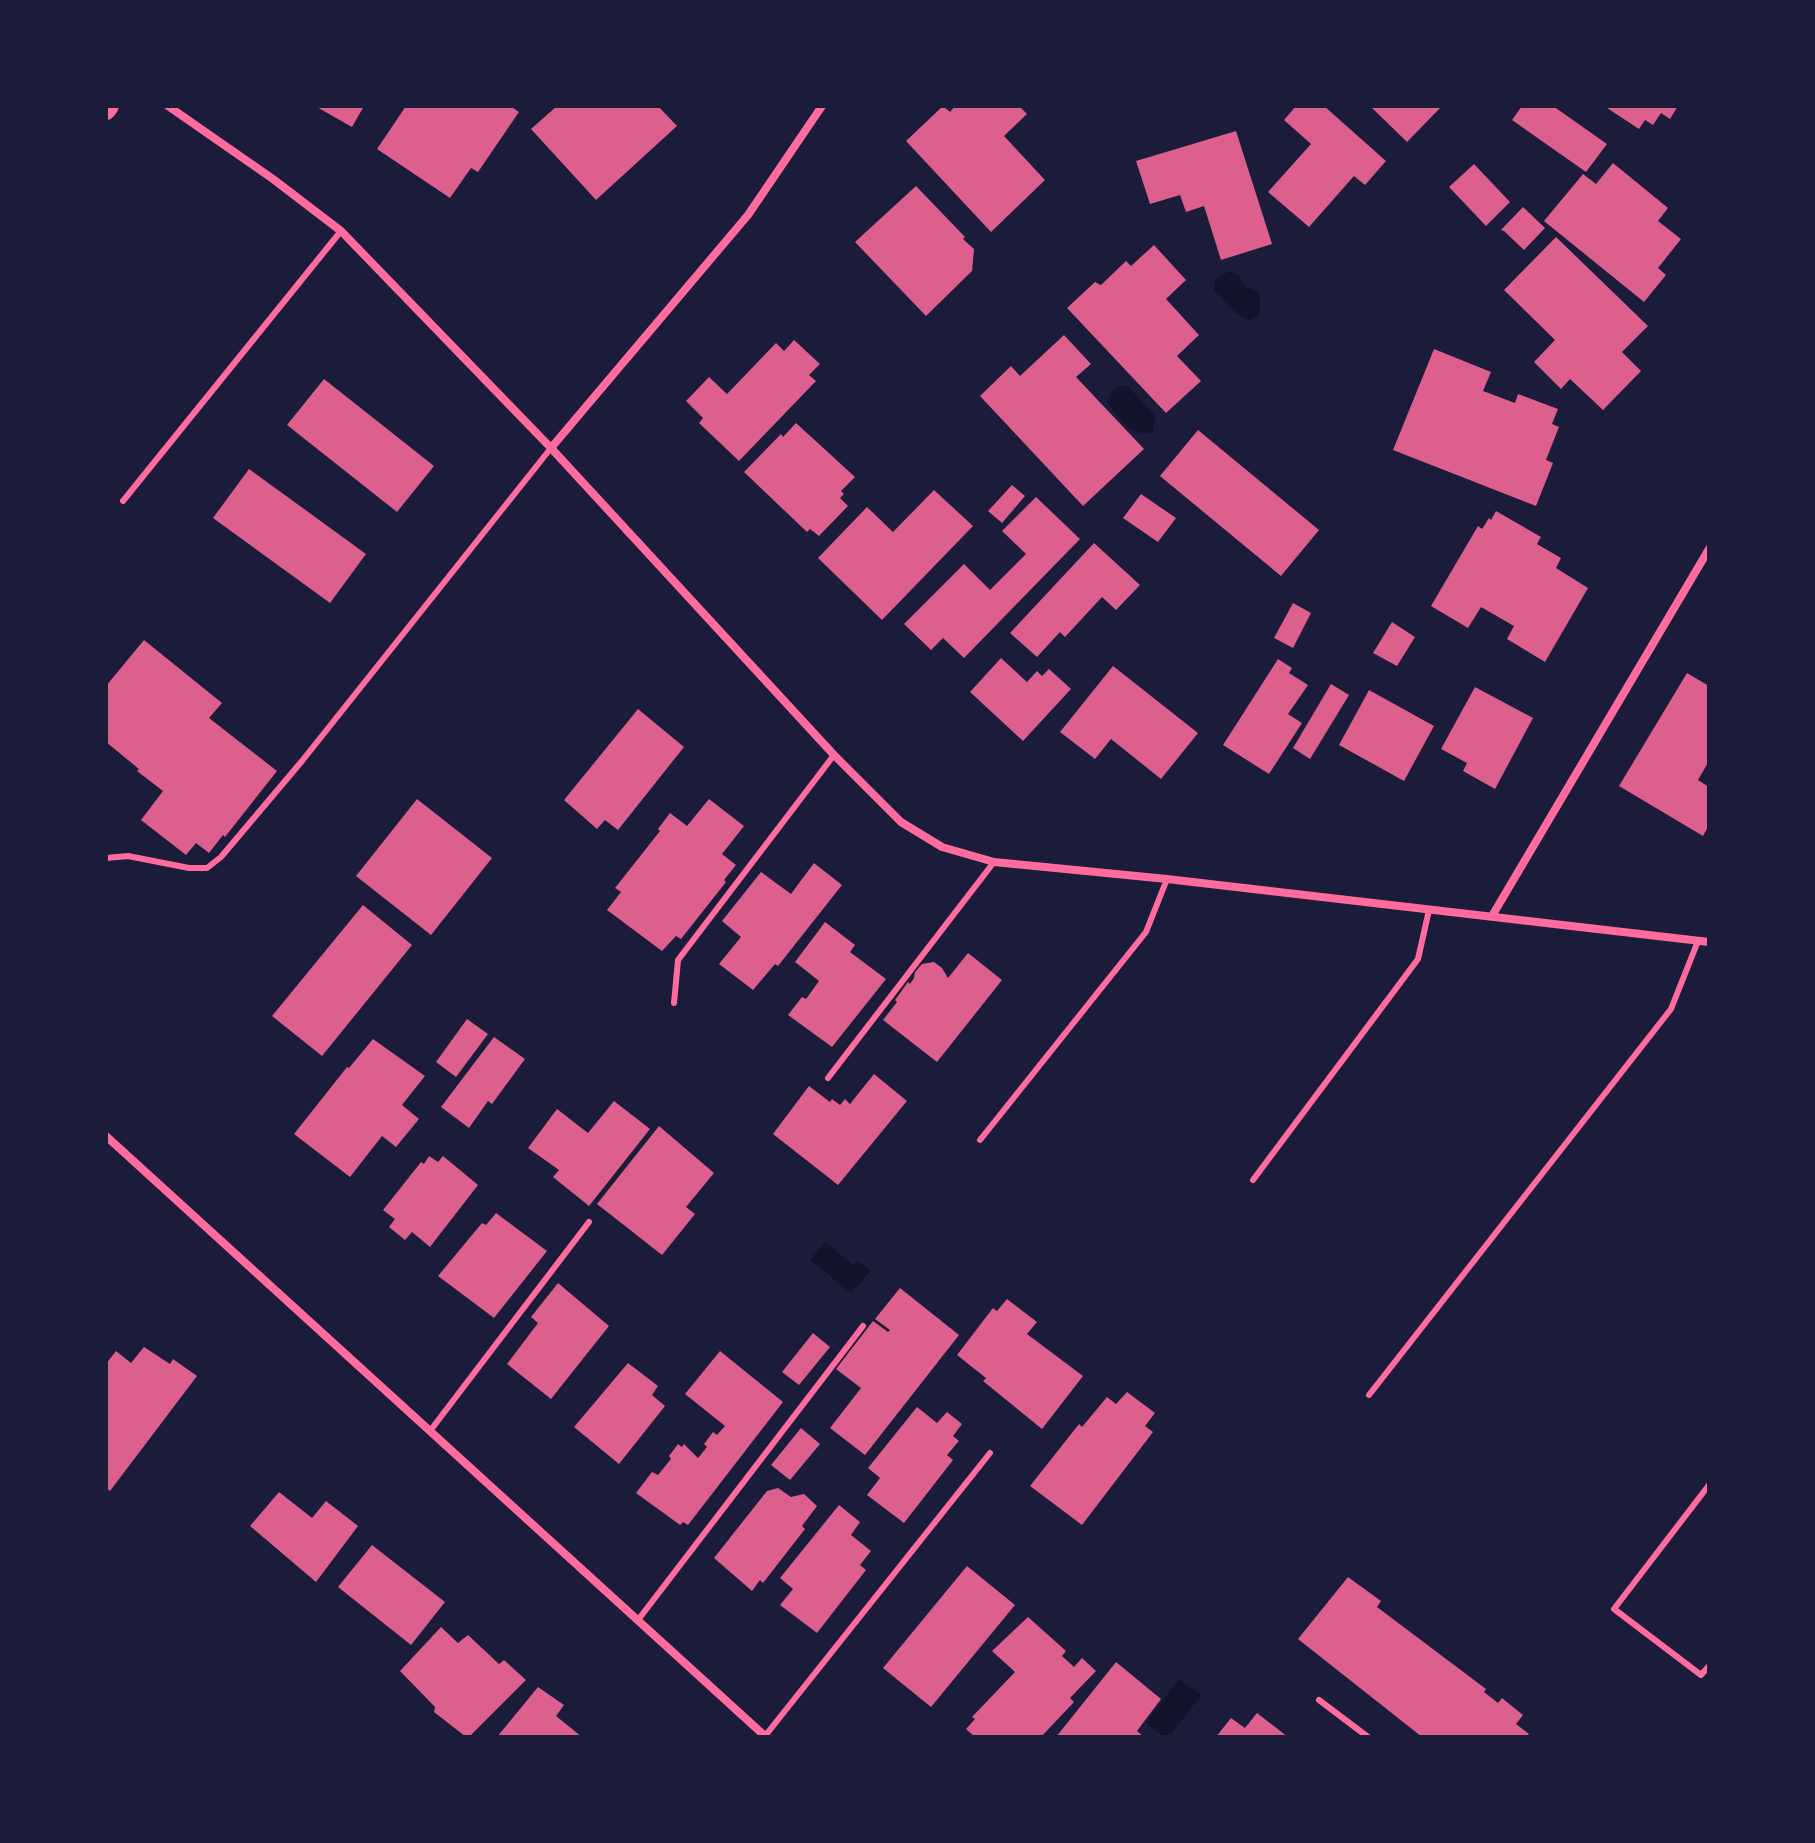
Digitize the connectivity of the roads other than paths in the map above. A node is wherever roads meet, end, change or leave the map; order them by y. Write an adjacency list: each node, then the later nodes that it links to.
1 (168, 106): 3 (street)
2 (822, 106): 4 (street)
3 (341, 231): 4 (street); 5 (lane)
4 (551, 448): 7 (street); 8 (lane)
5 (123, 501)
6 (1709, 549): 12 (street)
7 (834, 755): 9 (street); 15 (lane)
8 (106, 858)
9 (994, 862): 10 (street); 16 (lane)
10 (1167, 879): 11 (street); 18 (lane)
11 (1429, 910): 12 (street); 19 (lane)
12 (1492, 916): 13 (street)
13 (1698, 941): 14 (street); 22 (lane)
14 (1709, 942)
15 (674, 1003)
16 (828, 1078)
17 (106, 1136): 23 (street)
18 (980, 1140)
19 (1253, 1180)
20 (589, 1222): 23 (lane)
21 (863, 1326): 26 (lane)
22 (1369, 1395)
23 (430, 1431): 26 (street)
24 (990, 1453): 29 (lane)
25 (1709, 1485): 27 (lane)
26 (638, 1620): 29 (street)
27 (1709, 1666)
28 (1319, 1700): 30 (lane)
29 (766, 1736)
30 (1368, 1737)

